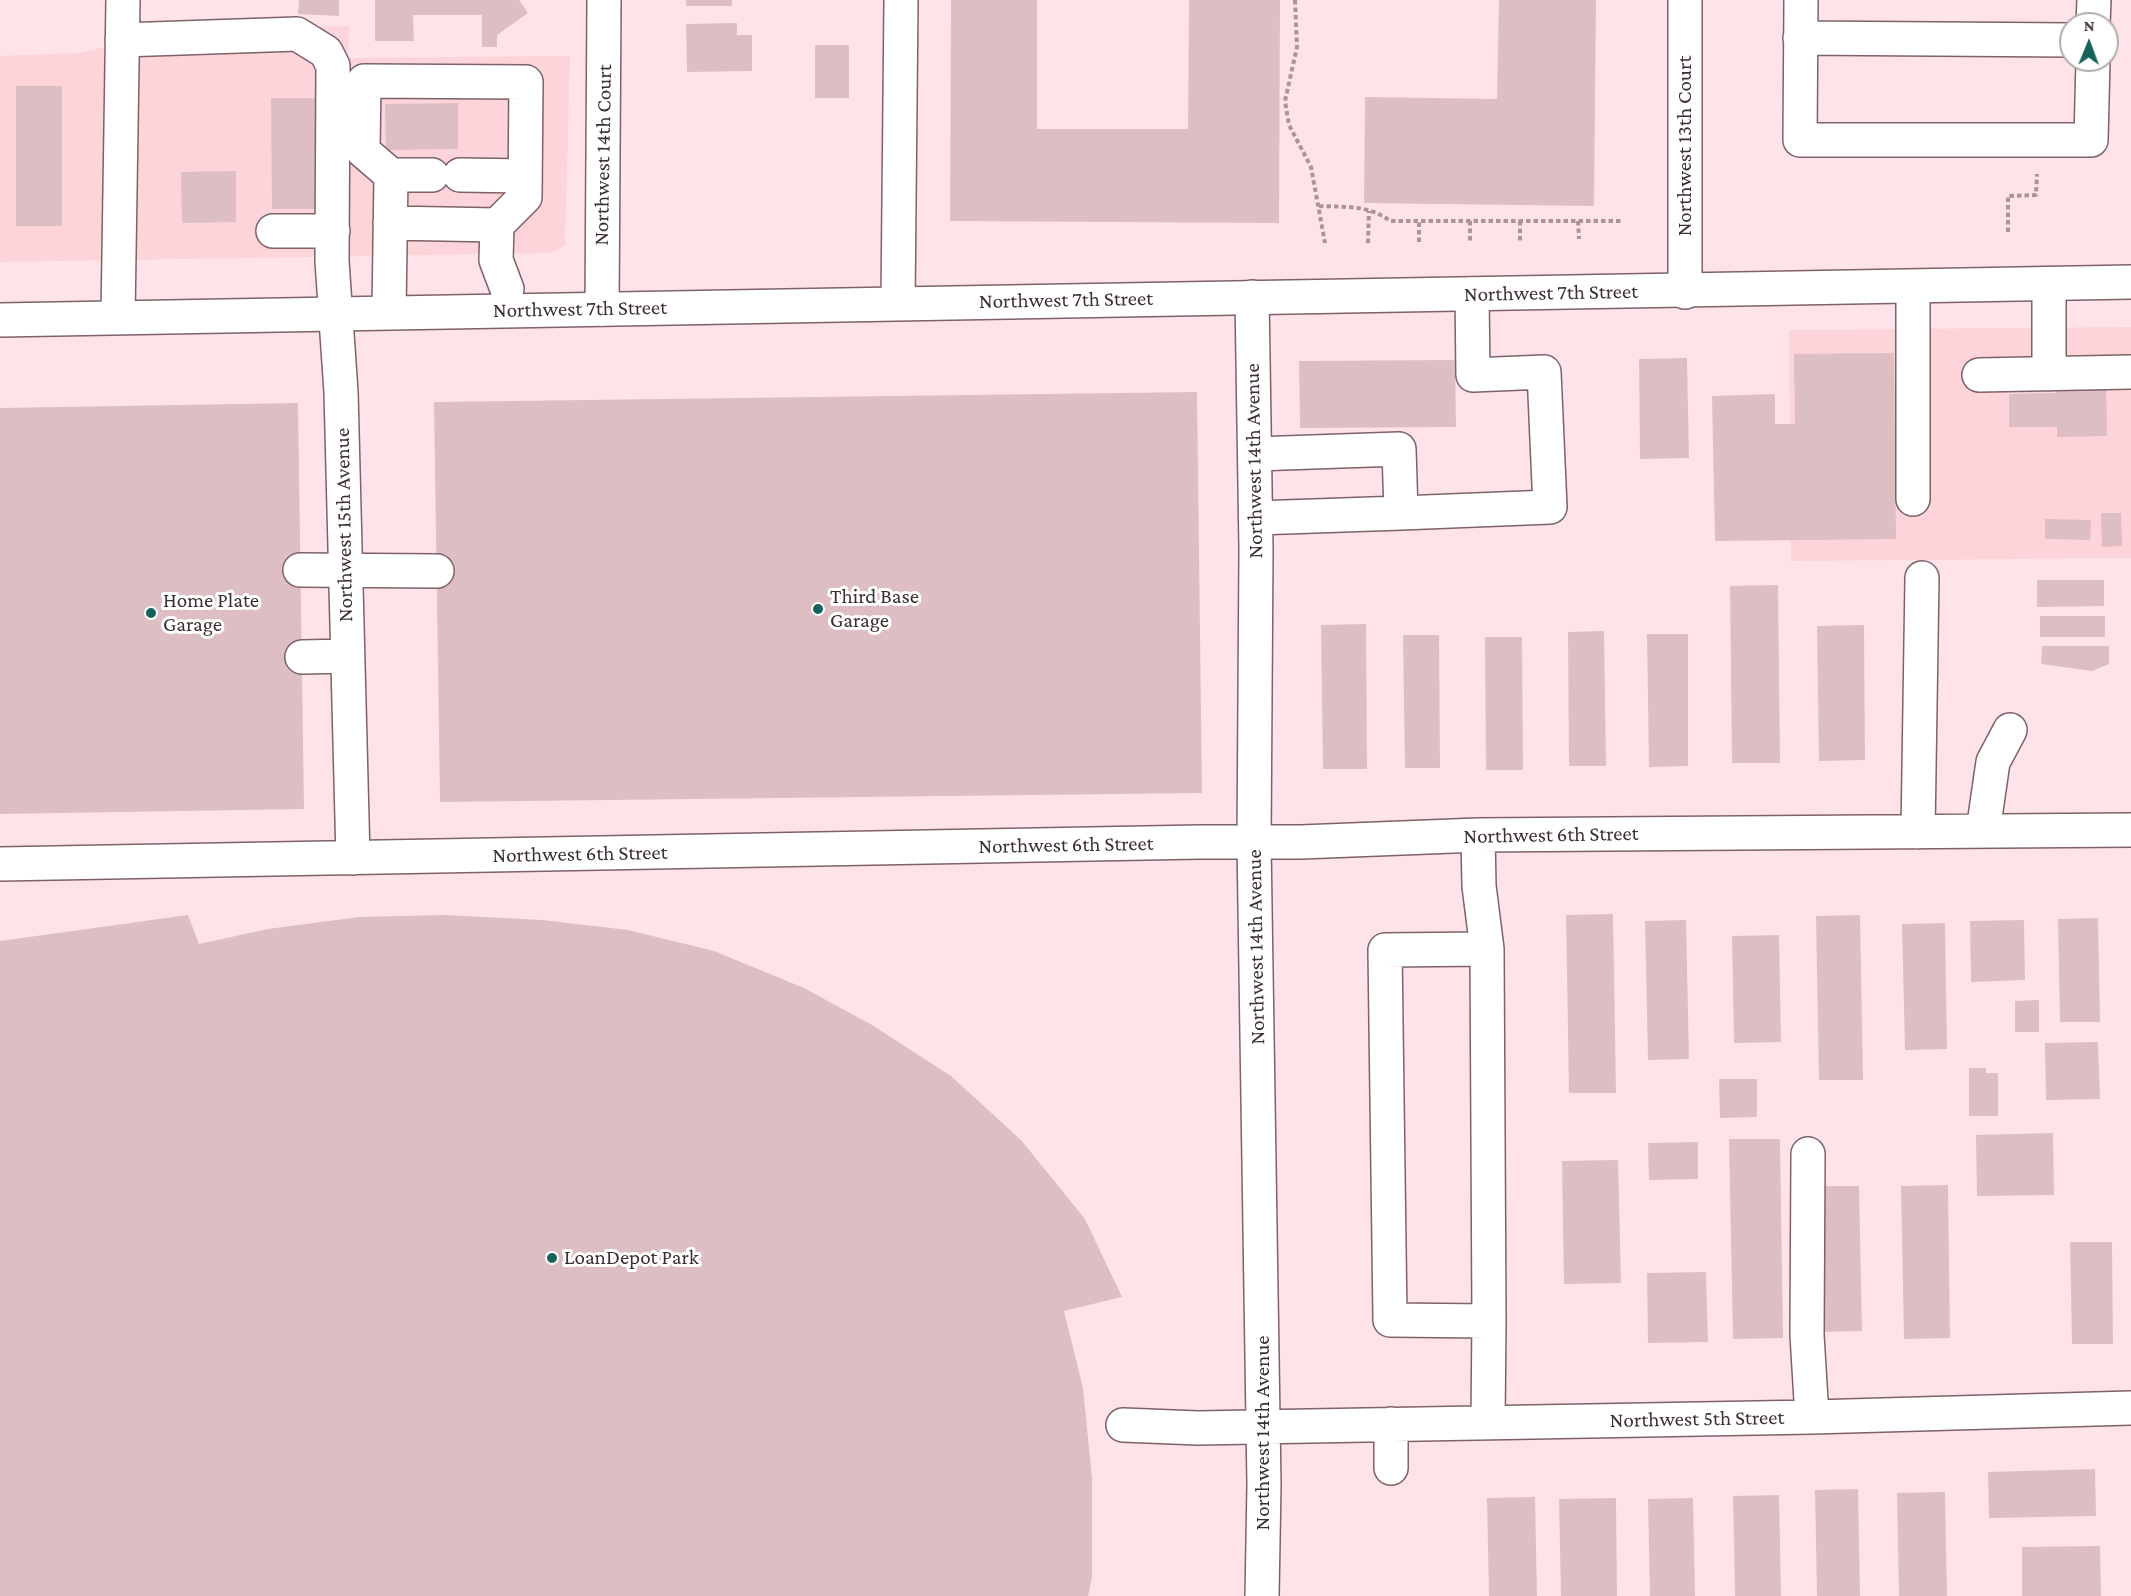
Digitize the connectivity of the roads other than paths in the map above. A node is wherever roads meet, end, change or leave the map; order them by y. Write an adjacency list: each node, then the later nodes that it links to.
1 (123, 0): 7 (street)
2 (604, 0): 24 (street, Northwest 14th Court)
3 (902, 0): 23 (street)
4 (1685, 0): 20 (street, Northwest 13th Court)
5 (1801, 0): 6 (street)
6 (1800, 38): 8 (street); 9 (street)
7 (122, 40): 15 (street, Northwest 15th Avenue); 27 (street)
8 (2059, 40)
9 (2093, 72)
10 (391, 175): 11 (street); 11 (street); 12 (street)
11 (525, 176): 13 (street)
12 (390, 223): 13 (street); 25 (street)
13 (496, 225): 19 (street)
14 (273, 231): 15 (street)
15 (333, 231): 26 (street, Northwest 15th Avenue)
16 (2131, 282): 17 (street, Northwest 7th Street)
17 (2049, 284): 18 (street, Northwest 7th Street); 30 (street)
18 (1913, 286): 20 (street, Northwest 7th Street); 33 (street)
19 (507, 289)
20 (1685, 292): 21 (street, Northwest 7th Street)
21 (1472, 294): 22 (street, Northwest 7th Street); 34 (street)
22 (1252, 297): 23 (street, Northwest 7th Street); 32 (street, Northwest 14th Avenue)
23 (898, 303): 24 (street, Northwest 7th Street)
24 (602, 309): 25 (street, Northwest 7th Street)
25 (389, 312): 26 (street, Northwest 7th Street)
26 (337, 313): 27 (street, Northwest 7th Street); 37 (street, Northwest 15th Avenue)
27 (118, 317): 28 (street, Northwest 7th Street)
28 (0, 320)
29 (2131, 372): 30 (street)
30 (2049, 374): 31 (street)
31 (1979, 375)
32 (1255, 454): 34 (street); 35 (street, Northwest 14th Avenue)
33 (1913, 499)
34 (1401, 513): 35 (street)
35 (1256, 518): 47 (street, Northwest 14th Avenue)
36 (300, 570): 37 (street)
37 (344, 570): 38 (street); 40 (street, Northwest 15th Avenue)
38 (436, 571)
39 (1922, 578): 44 (street)
40 (347, 656): 41 (street); 48 (street, Northwest 15th Avenue)
41 (302, 657)
42 (2010, 730): 45 (street)
43 (2131, 830): 45 (street, Northwest 6th Street)
44 (1918, 831): 45 (street, Northwest 6th Street); 46 (street, Northwest 6th Street)
45 (1983, 831)
46 (1479, 835): 47 (street, Northwest 6th Street); 50 (street)
47 (1254, 842): 48 (street, Northwest 6th Street); 58 (street, Northwest 14th Avenue)
48 (353, 858): 49 (street, Northwest 6th Street)
49 (0, 864)
50 (1487, 949): 52 (street); 52 (street)
51 (1808, 1154): 54 (street)
52 (1489, 1321): 55 (street)
53 (2131, 1408): 54 (street, Northwest 5th Street)
54 (1812, 1417): 55 (street, Northwest 5th Street)
55 (1488, 1422): 56 (street, Northwest 5th Street)
56 (1391, 1424): 58 (street, Northwest 5th Street); 59 (street)
57 (1123, 1425): 58 (street, Northwest 5th Street)
58 (1263, 1426): 60 (street, Northwest 14th Avenue)
59 (1391, 1468)
60 (1262, 1596)

